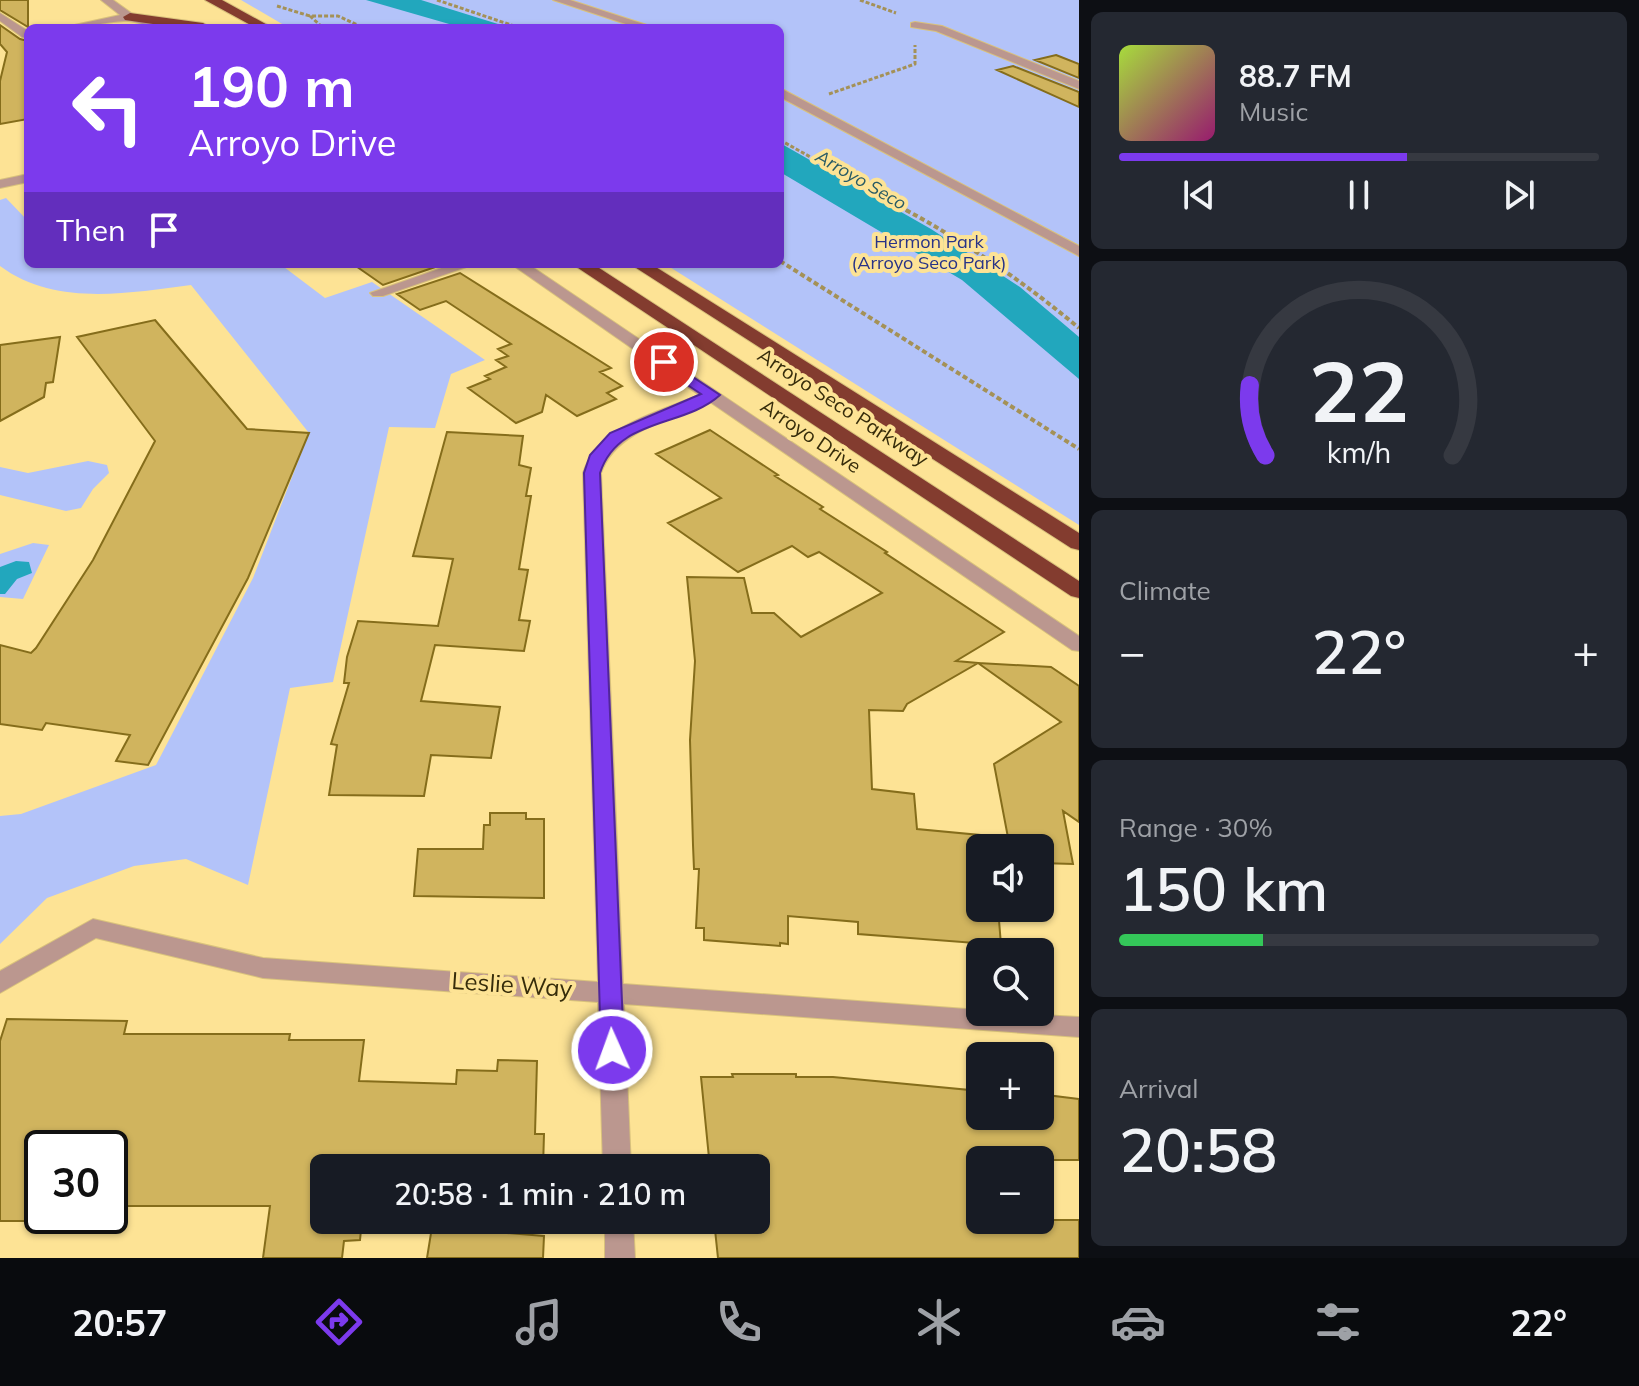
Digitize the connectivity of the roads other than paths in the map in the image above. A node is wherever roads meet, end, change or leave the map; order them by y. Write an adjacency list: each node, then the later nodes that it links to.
1 (106, 0): 7 (street)
2 (134, 0): 7 (highway)
3 (212, 0): 12 (highway)
4 (558, 0): 13 (street)
5 (168, 8): 11 (highway)
6 (0, 16): 15 (street)
7 (130, 17): 8 (street); 9 (street); 10 (highway)
8 (90, 24)
9 (148, 24)
10 (177, 24)
11 (197, 24)
12 (258, 24)
13 (637, 24)
14 (915, 25): 18 (street)
15 (24, 33)
16 (24, 36): 17 (street)
17 (13, 38)
18 (1079, 85)
19 (784, 94): 22 (street)
20 (24, 179): 21 (street)
21 (0, 184)
22 (1079, 252)
23 (456, 268): 27 (street)
24 (524, 268): 28 (street, Arroyo Drive)
25 (587, 268): 30 (highway, Arroyo Seco Parkway)
26 (645, 268): 29 (highway, Arroyo Seco Parkway)
27 (378, 293)
28 (712, 395): 31 (street, Arroyo Drive); 33 (street)
29 (1077, 541)
30 (1079, 591)
31 (1079, 645)
32 (0, 983): 33 (street, Leslie Way)
33 (610, 991): 34 (street, Leslie Way); 35 (street)
34 (1079, 1027)
35 (616, 1154)
36 (619, 1234): 37 (street)
37 (620, 1258)

